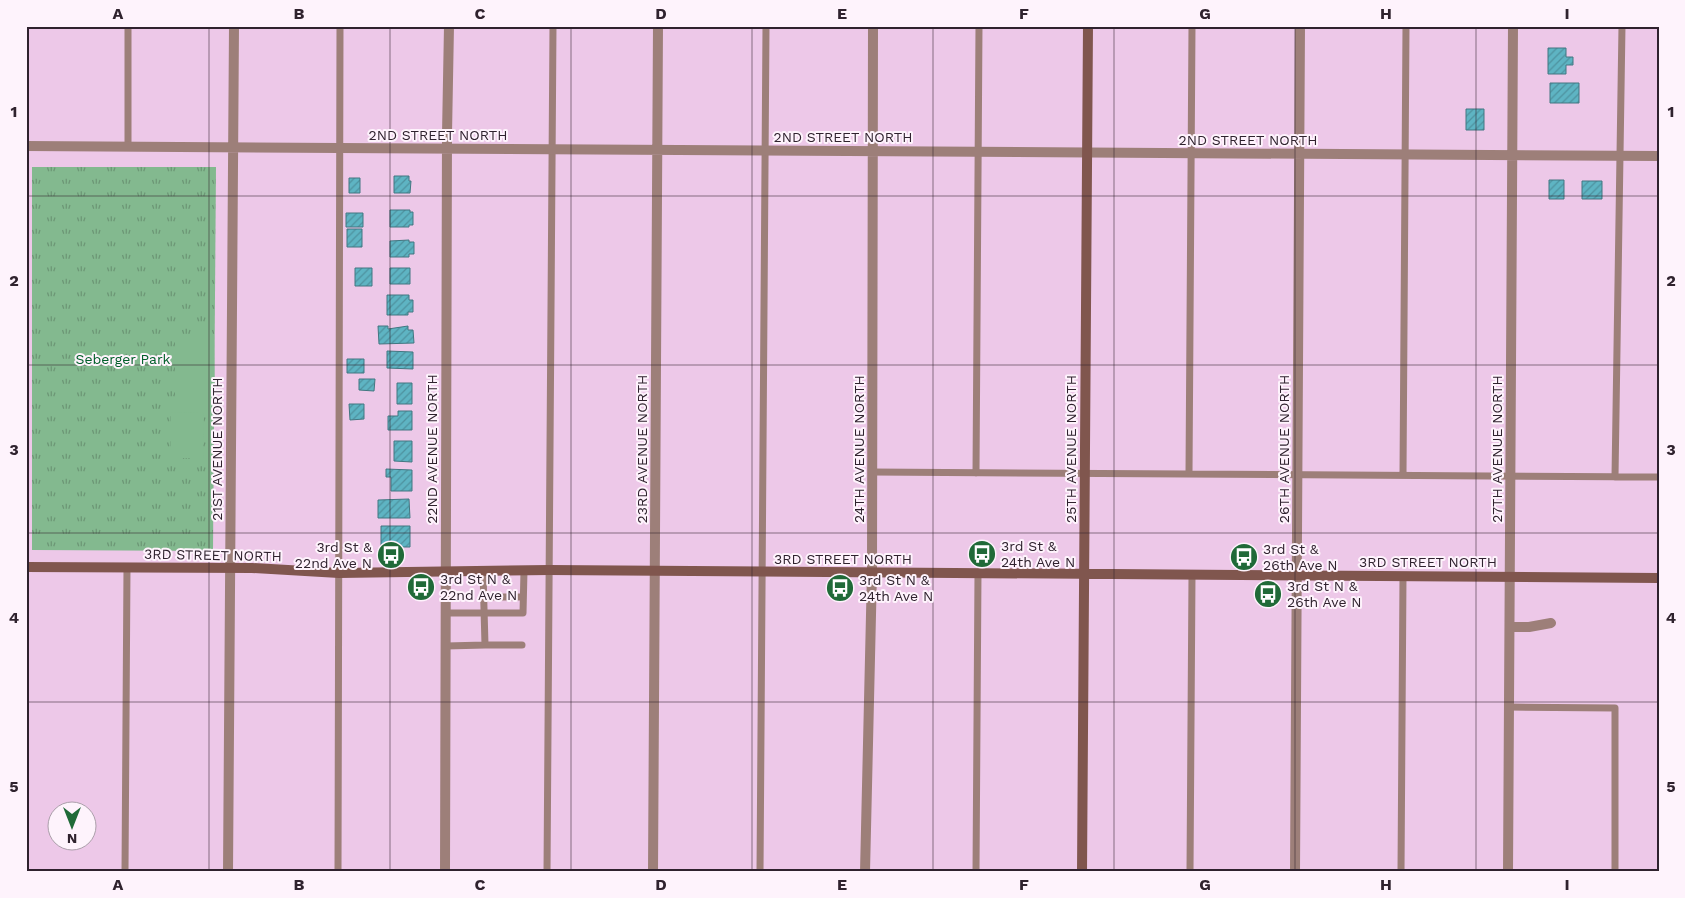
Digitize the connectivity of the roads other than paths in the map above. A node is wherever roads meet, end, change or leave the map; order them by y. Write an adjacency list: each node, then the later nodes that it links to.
1 (128, 26): 17 (lane)
2 (234, 26): 18 (street, 21ST AVENUE NORTH)
3 (340, 26): 19 (lane)
4 (449, 26): 20 (street, 22ND AVENUE NORTH)
5 (553, 26): 21 (lane)
6 (658, 26): 22 (street, 23RD AVENUE NORTH)
7 (766, 26): 23 (lane)
8 (873, 26): 24 (street, 24TH AVENUE NORTH)
9 (979, 26): 25 (lane)
10 (1088, 26): 26 (main road, 25TH AVENUE NORTH)
11 (1192, 26): 27 (lane)
12 (1300, 26): 28 (street, 26TH AVENUE NORTH)
13 (1406, 26): 29 (lane)
14 (1513, 26): 30 (street, 27TH AVENUE NORTH)
15 (1622, 26): 31 (lane)
16 (26, 146): 17 (street, 2ND STREET NORTH)
17 (128, 146): 18 (street, 2ND STREET NORTH)
18 (233, 147): 19 (street, 2ND STREET NORTH); 44 (street, 21ST AVENUE NORTH)
19 (339, 148): 20 (street, 2ND STREET NORTH); 52 (lane)
20 (447, 149): 21 (street, 2ND STREET NORTH); 48 (street, 22ND AVENUE NORTH)
21 (552, 149): 22 (street, 2ND STREET NORTH); 45 (lane)
22 (658, 150): 23 (street, 2ND STREET NORTH); 47 (street, 23RD AVENUE NORTH)
23 (765, 151): 24 (street, 2ND STREET NORTH); 50 (lane)
24 (872, 151): 25 (street, 2ND STREET NORTH); 33 (street, 24TH AVENUE NORTH)
25 (978, 152): 26 (street, 2ND STREET NORTH); 34 (lane)
26 (1087, 153): 27 (street, 2ND STREET NORTH); 35 (main road, 25TH AVENUE NORTH)
27 (1191, 153): 28 (street, 2ND STREET NORTH); 36 (lane)
28 (1299, 154): 29 (street, 2ND STREET NORTH); 37 (street, 26TH AVENUE NORTH)
29 (1405, 155): 30 (street, 2ND STREET NORTH); 38 (lane)
30 (1513, 156): 31 (street, 2ND STREET NORTH); 39 (street, 27TH AVENUE NORTH)
31 (1621, 156): 32 (street, 2ND STREET NORTH); 40 (lane)
32 (1659, 156)
33 (872, 472): 34 (lane); 51 (street, 24TH AVENUE NORTH)
34 (976, 473): 35 (lane)
35 (1085, 473): 36 (lane); 54 (main road, 25TH AVENUE NORTH)
36 (1189, 474): 37 (lane)
37 (1297, 475): 38 (lane); 56 (street, 26TH AVENUE NORTH)
38 (1403, 476): 39 (lane)
39 (1510, 476): 40 (lane); 58 (street, 27TH AVENUE NORTH)
40 (1615, 477): 41 (lane)
41 (1659, 477)
42 (26, 567): 43 (main road, 3RD STREET NORTH)
43 (126, 568): 44 (main road, 3RD STREET NORTH); 70 (lane)
44 (230, 568): 52 (main road, 3RD STREET NORTH); 71 (street, 21ST AVENUE NORTH)
45 (549, 570): 46 (main road, 3RD STREET NORTH); 47 (main road, 3RD STREET NORTH); 74 (lane)
46 (524, 571): 49 (main road, 3RD STREET NORTH); 60 (lane)
47 (655, 571): 50 (main road, 3RD STREET NORTH); 75 (street, 23RD AVENUE NORTH)
48 (445, 572): 49 (main road, 3RD STREET NORTH); 52 (main road, 3RD STREET NORTH); 62 (street, 22ND AVENUE NORTH)
49 (483, 572): 61 (lane)
50 (762, 572): 51 (main road, 3RD STREET NORTH); 76 (lane)
51 (872, 572): 53 (main road, 3RD STREET NORTH); 77 (street, 24TH AVENUE NORTH)
52 (339, 573): 72 (lane)
53 (978, 573): 54 (main road, 3RD STREET NORTH); 78 (lane)
54 (1084, 574): 55 (main road, 3RD STREET NORTH); 79 (main road, 25TH AVENUE NORTH)
55 (1192, 575): 56 (main road, 3RD STREET NORTH); 80 (lane)
56 (1297, 575): 57 (main road, 3RD STREET NORTH); 81 (street, 26TH AVENUE NORTH)
57 (1403, 576): 58 (main road, 3RD STREET NORTH); 82 (lane)
58 (1510, 577): 59 (main road, 3RD STREET NORTH); 65 (street, 27TH AVENUE NORTH)
59 (1659, 578)
60 (523, 596): 61 (lane); 63 (lane)
61 (484, 598): 63 (lane)
62 (446, 613): 63 (lane); 68 (street, 22ND AVENUE NORTH)
63 (484, 613): 66 (lane)
64 (1551, 623): 65 (street)
65 (1510, 627): 69 (street, 27TH AVENUE NORTH)
66 (484, 645): 67 (lane); 68 (lane)
67 (522, 645)
68 (446, 646): 73 (street, 22ND AVENUE NORTH)
69 (1509, 707): 83 (street, 27TH AVENUE NORTH); 84 (lane)
70 (124, 872)
71 (228, 872)
72 (338, 872)
73 (445, 872)
74 (547, 872)
75 (653, 872)
76 (760, 872)
77 (865, 872)
78 (976, 872)
79 (1082, 872)
80 (1190, 872)
81 (1295, 872)
82 (1401, 872)
83 (1508, 872)
84 (1614, 872)

